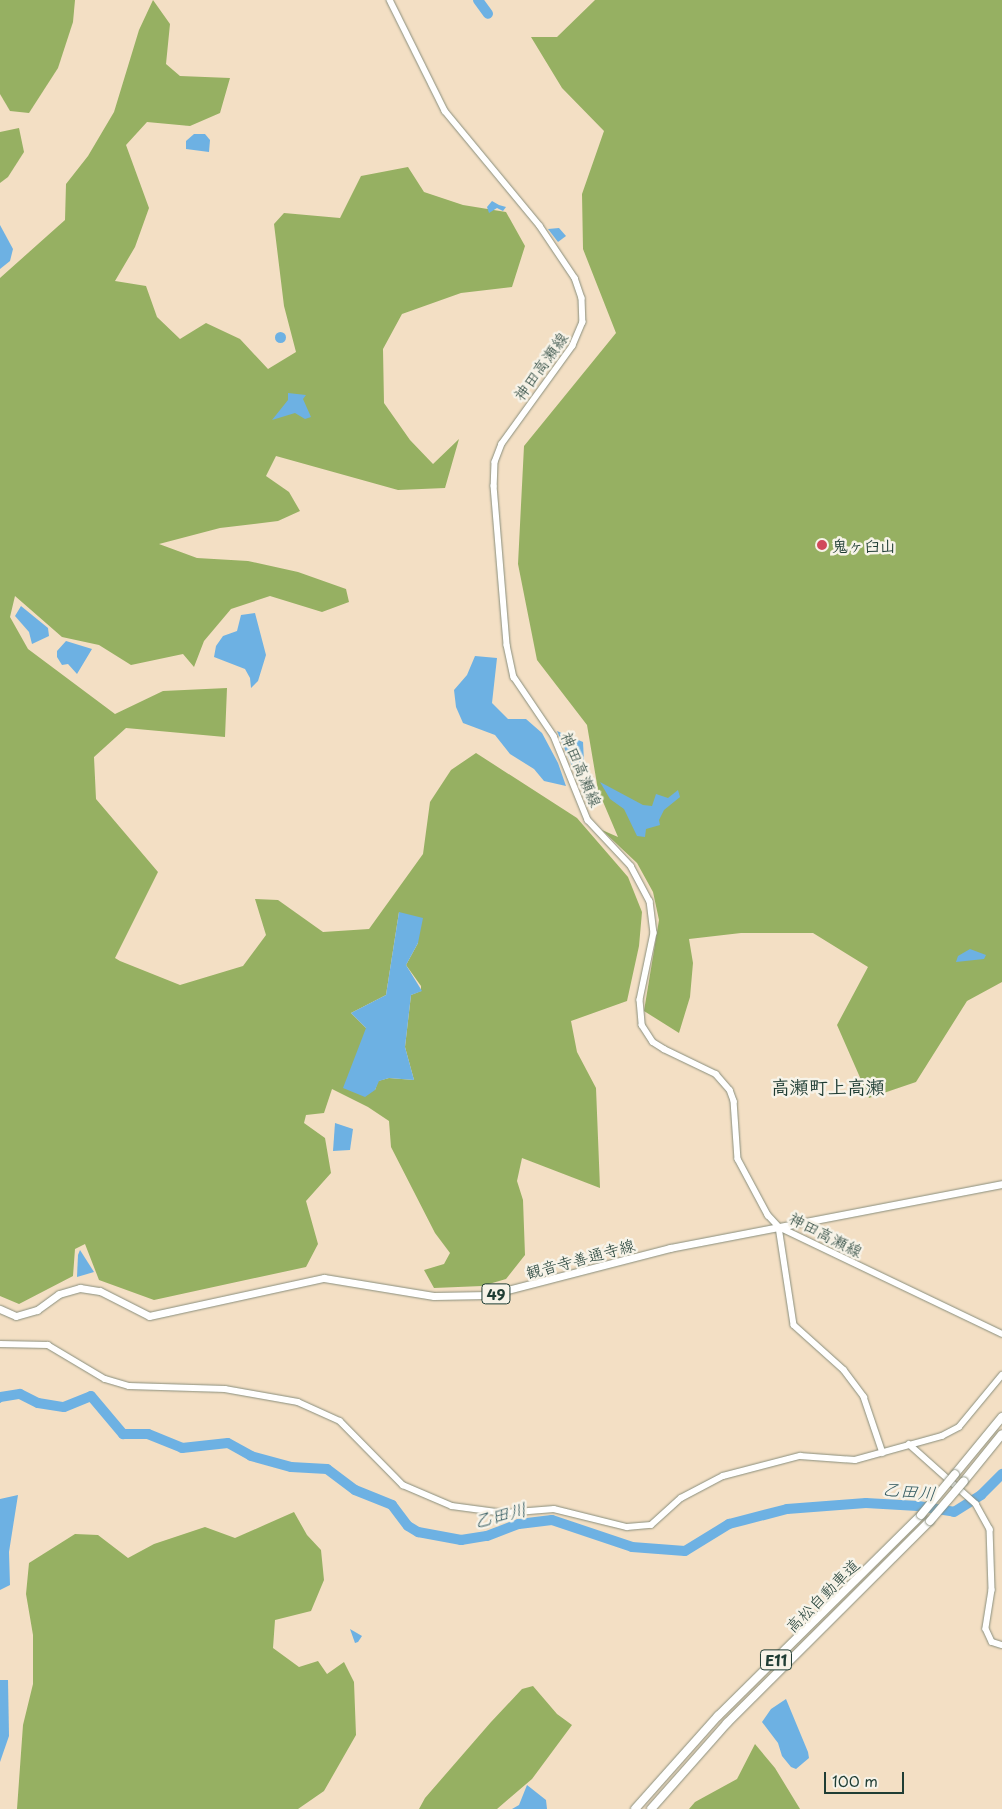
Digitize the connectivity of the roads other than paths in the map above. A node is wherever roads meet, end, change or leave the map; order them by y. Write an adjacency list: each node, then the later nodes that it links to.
1 (390, 0): 3 (main road, 神田高瀬線)
2 (1002, 1184): 3 (main road, 観音寺善通寺線 / 49)
3 (780, 1227): 4 (main road, 観音寺善通寺線 / 49); 5 (main road, 神田高瀬線); 11 (main road)
4 (0, 1309)
5 (1002, 1334)
6 (0, 1344): 11 (main road)
7 (1002, 1375): 10 (main road)
8 (1002, 1417): 13 (highway, 高松自動車道 / E11, bridge)
9 (1002, 1434): 14 (highway, 高松自動車道 / E11, bridge)
10 (909, 1444): 11 (main road); 12 (main road)
11 (883, 1453)
12 (1002, 1646)
13 (634, 1809)
14 (651, 1809)

